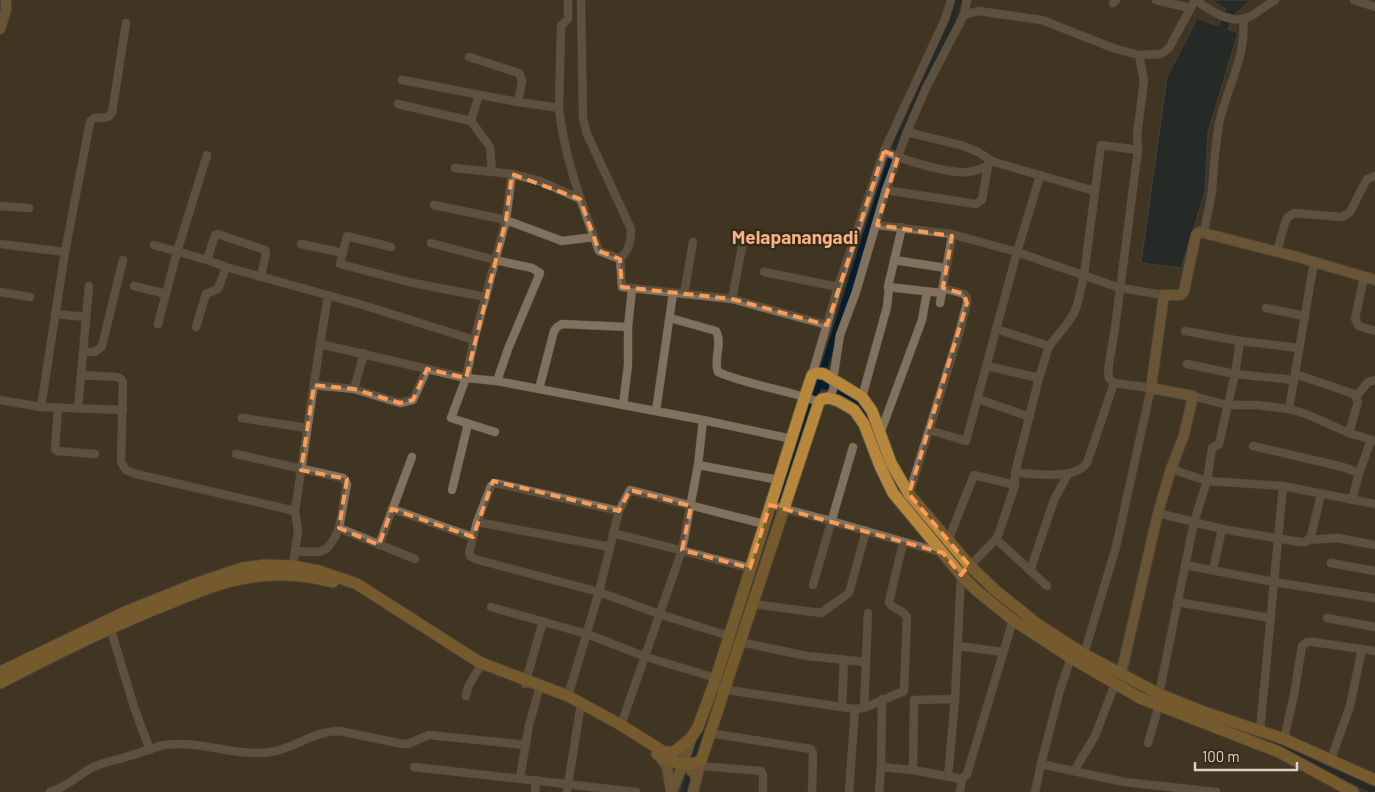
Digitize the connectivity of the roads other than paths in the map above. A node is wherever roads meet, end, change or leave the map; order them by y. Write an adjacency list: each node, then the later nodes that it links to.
1 (6, 0): 15 (main road)
2 (568, 0): 22 (street)
3 (582, 0): 59 (street)
4 (951, 0): 26 (street)
5 (967, 0): 12 (street)
6 (1156, 0): 11 (street)
7 (1195, 0): 11 (street); 13 (street)
8 (1275, 0): 13 (street)
9 (1354, 0): 10 (street)
10 (1375, 7)
11 (1190, 8): 16 (street)
12 (964, 15): 16 (street); 24 (street)
13 (1243, 19): 44 (street)
14 (126, 23): 55 (street)
15 (0, 27)
16 (1139, 55): 25 (street)
17 (469, 57): 20 (street)
18 (402, 80): 19 (street)
19 (479, 95): 20 (street); 23 (street)
20 (518, 102): 22 (street)
21 (398, 104): 23 (street)
22 (559, 108): 37 (street)
23 (471, 121): 31 (street)
24 (907, 132): 28 (street); 29 (street)
25 (1138, 150): 36 (street); 76 (street)
26 (886, 152): 28 (street); 74 (street)
27 (207, 155): 56 (street)
28 (898, 157): 29 (street); 35 (street)
29 (988, 163): 33 (street); 35 (street)
30 (455, 168): 31 (street)
31 (492, 172): 32 (street)
32 (512, 174): 37 (street); 41 (street)
33 (1040, 176): 36 (street); 57 (street)
34 (1375, 176): 54 (street)
35 (886, 190): 42 (street)
36 (1095, 190): 68 (street)
37 (580, 199): 46 (street)
38 (434, 205): 41 (street)
39 (0, 206): 40 (street)
40 (28, 208)
41 (506, 220): 46 (street); 62 (street)
42 (877, 225): 43 (street); 119 (street)
43 (902, 228): 45 (street); 63 (street)
44 (1204, 233): 54 (main road); 85 (main road)
45 (951, 234): 57 (street); 66 (street)
46 (594, 236): 59 (street)
47 (693, 242): 83 (street)
48 (431, 243): 62 (street)
49 (0, 244): 55 (street)
50 (300, 244): 58 (street)
51 (154, 245): 56 (street)
52 (391, 246): 58 (street)
53 (742, 247): 88 (street)
54 (1277, 251): 64 (main road)
55 (65, 252): 91 (street)
56 (177, 252): 61 (street); 82 (street)
57 (1016, 252): 68 (street); 99 (street)
58 (342, 253): 87 (street)
59 (620, 259): 77 (street)
60 (123, 260): 107 (street)
61 (207, 260): 65 (street); 69 (street)
62 (495, 260): 87 (street); 118 (street)
63 (894, 260): 66 (street); 75 (street)
64 (1314, 262): 70 (main road); 92 (street)
65 (226, 267): 69 (street); 98 (street)
66 (946, 268): 78 (street)
67 (764, 272): 74 (street)
68 (1084, 275): 76 (street); 105 (street)
69 (261, 276): 84 (street)
70 (1364, 277): 71 (main road); 101 (street)
71 (1375, 280)
72 (89, 286): 93 (street)
73 (134, 286): 82 (street)
74 (838, 286): 96 (street)
75 (889, 288): 80 (street); 125 (street)
76 (1120, 288): 85 (street); 120 (street)
77 (632, 289): 81 (street); 97 (street)
78 (942, 291): 80 (street); 89 (street); 144 (street)
79 (0, 292): 86 (street)
80 (927, 292): 145 (street)
81 (673, 293): 83 (street); 94 (street)
82 (166, 294): 95 (street)
83 (684, 294): 88 (street)
84 (328, 296): 102 (street); 104 (street)
85 (1164, 296): 122 (main road)
86 (30, 297)
87 (486, 297): 102 (street)
88 (732, 299): 96 (street)
89 (940, 303)
90 (1266, 308): 92 (street)
91 (55, 314): 93 (street); 133 (street)
92 (1305, 316): 106 (street)
93 (86, 317): 107 (street)
94 (670, 318): 130 (street); 138 (street)
95 (158, 324)
96 (827, 325): 119 (street)
97 (628, 326): 124 (street); 131 (street)
98 (196, 327)
99 (996, 329): 105 (street); 110 (street)
100 (1186, 331): 103 (street)
101 (1375, 331)
102 (474, 340): 115 (street)
103 (1240, 341): 106 (street); 112 (street)
104 (320, 344): 108 (street); 121 (street)
105 (1050, 346): 116 (street)
106 (1300, 348): 114 (street)
107 (83, 352): 113 (street)
108 (364, 353): 111 (street); 123 (street)
109 (1187, 364): 112 (street)
110 (987, 366): 116 (street); 128 (street)
111 (428, 368): 115 (street); 123 (street)
112 (1235, 374): 114 (street); 132 (street)
113 (82, 376): 135 (street); 137 (street)
114 (1294, 377): 127 (street); 136 (street)
115 (466, 378): 118 (street); 142 (street)
116 (1039, 378): 139 (street)
117 (1375, 380): 127 (street)
118 (496, 381): 124 (street)
119 (826, 382): 125 (main road); 130 (main road); 130 (main road); 195 (main road)
120 (1114, 383): 122 (street); 160 (street)
121 (314, 385): 123 (street); 143 (street)
122 (1151, 388): 126 (main road); 228 (street)
123 (354, 389)
124 (539, 389): 131 (street)
125 (862, 396): 145 (main road)
126 (1193, 396): 132 (street); 156 (main road)
127 (1356, 397): 147 (street)
128 (978, 399): 139 (street); 144 (street)
129 (0, 400): 133 (street)
130 (812, 400): 148 (main road); 171 (main road)
131 (623, 405): 138 (street)
132 (1227, 405): 136 (street); 162 (street)
133 (41, 407): 134 (street)
134 (58, 408): 135 (street); 152 (street)
135 (78, 408): 137 (street)
136 (1289, 409): 147 (street)
137 (123, 410): 172 (street)
138 (656, 411): 141 (street)
139 (1030, 417): 158 (street)
140 (242, 418): 143 (street)
141 (703, 420): 148 (street); 155 (street)
142 (468, 424): 146 (street); 165 (street)
143 (307, 428): 157 (street)
144 (928, 430): 166 (street)
145 (880, 431): 166 (main road)
146 (494, 432)
147 (1349, 433): 149 (street)
148 (792, 439): 161 (main road)
149 (1373, 440): 159 (street)
150 (1253, 446): 159 (street)
151 (853, 447): 176 (street)
152 (95, 454)
153 (236, 454): 157 (street)
154 (412, 457): 173 (street)
155 (698, 465): 161 (street); 170 (street)
156 (1171, 469): 162 (street); 175 (main road)
157 (301, 470): 172 (street); 180 (street)
158 (1015, 473): 160 (street); 163 (street)
159 (1359, 473): 168 (street)
160 (1068, 474): 201 (street)
161 (778, 480): 171 (main road)
162 (1207, 481): 164 (street); 178 (street)
163 (1015, 485): 185 (street); 188 (street)
164 (1283, 486): 167 (street); 186 (street)
165 (452, 490)
166 (909, 494): 188 (main road)
167 (1321, 494): 168 (street); 187 (street)
168 (1352, 500): 169 (street)
169 (1375, 504)
170 (691, 506): 174 (street); 179 (street); 193 (street)
171 (777, 507): 176 (street); 179 (main road); 211 (main road)
172 (295, 510): 194 (street)
173 (392, 510): 184 (street); 190 (street)
174 (619, 511): 177 (street); 183 (street)
175 (1158, 513): 178 (street); 235 (main road)
176 (831, 521): 182 (street); 206 (street)
177 (477, 522): 184 (street); 192 (street)
178 (1194, 522): 181 (street); 198 (street)
179 (764, 524): 199 (main road)
180 (339, 528): 190 (street); 194 (street)
181 (1222, 529): 186 (street); 202 (street)
182 (866, 531): 189 (street); 211 (street)
183 (614, 533): 192 (street); 193 (street)
184 (473, 537): 208 (street)
185 (996, 539): 200 (street); 201 (street)
186 (1278, 540): 187 (street); 205 (street)
187 (1309, 540): 191 (street)
188 (948, 541): 200 (main road)
189 (903, 543): 195 (street); 243 (street)
190 (379, 545): 196 (street)
191 (1375, 545)
192 (610, 547): 208 (street)
193 (682, 550): 199 (street); 214 (street)
194 (296, 551): 203 (street)
195 (943, 553): 200 (main road)
196 (415, 559)
197 (1331, 563): 204 (street)
198 (1185, 565): 202 (street); 210 (street)
199 (750, 568): 222 (main road)
200 (965, 570): 217 (main road); 224 (street); 228 (main road)
201 (1030, 570): 207 (street)
202 (1213, 570): 205 (street)
203 (292, 571): 219 (main road); 233 (main road); 234 (main road); 236 (main road)
204 (1375, 571)
205 (1274, 582): 209 (street); 215 (street)
206 (813, 585)
207 (1047, 586)
208 (599, 592): 214 (street); 221 (street)
209 (1375, 598)
210 (1177, 602): 215 (street); 244 (street)
211 (753, 604): 223 (main road)
212 (491, 607): 218 (street)
213 (868, 613): 232 (street)
214 (659, 614): 222 (street); 229 (street)
215 (1270, 618): 250 (street)
216 (1328, 618): 220 (street)
217 (1013, 620): 227 (street); 230 (main road)
218 (543, 621): 221 (street); 236 (street)
219 (110, 627): 237 (main road); 256 (street)
220 (1375, 627)
221 (587, 634): 229 (street); 241 (street)
222 (729, 636): 238 (main road)
223 (740, 642): 231 (street); 238 (main road)
224 (958, 646): 227 (street); 242 (street)
225 (1362, 649): 226 (street); 253 (street); 258 (street)
226 (1375, 651)
227 (1003, 652): 267 (street)
228 (1084, 654): 235 (main road)
229 (646, 657): 238 (street); 249 (street)
230 (1071, 658): 235 (main road); 259 (street)
231 (844, 660): 232 (street); 245 (street)
232 (866, 662): 246 (street)
233 (479, 668): 236 (main road); 240 (street)
234 (0, 672)
235 (1118, 679): 244 (main road); 264 (street)
236 (525, 682): 239 (main road); 241 (main road)
237 (0, 683)
238 (718, 686): 245 (street); 251 (main road); 252 (main road)
239 (540, 690): 247 (main road); 255 (street)
240 (466, 696)
241 (568, 696): 249 (main road)
242 (955, 699): 263 (street); 265 (street)
243 (882, 700): 246 (street); 262 (street)
244 (1159, 700): 250 (main road); 254 (street); 284 (main road)
245 (842, 707): 248 (street)
246 (864, 708): 248 (street)
247 (580, 710): 257 (main road); 270 (street)
248 (855, 710): 279 (street)
249 (621, 724): 257 (main road)
250 (1260, 730): 253 (main road)
251 (709, 733): 260 (main road); 278 (street)
252 (691, 738): 257 (main road); 260 (main road)
253 (1284, 739): 258 (main road)
254 (1148, 743)
255 (526, 745): 256 (street); 266 (street)
256 (150, 750): 272 (street)
257 (663, 754): 260 (main road); 275 (main road)
258 (1331, 759): 269 (main road)
259 (1041, 764): 264 (street); 282 (street)
260 (692, 766): 275 (main road); 276 (main road); 277 (street)
261 (414, 767): 266 (street)
262 (880, 767): 263 (street); 280 (street)
263 (913, 770): 265 (street)
264 (1074, 771): 271 (street)
265 (948, 776): 267 (street)
266 (520, 778): 268 (street)
267 (962, 779): 281 (street)
268 (536, 780): 270 (street); 273 (street)
269 (1375, 780)
270 (568, 788): 274 (street)
271 (1186, 790): 283 (street)
272 (50, 792)
273 (535, 792)
274 (636, 792)
275 (671, 792)
276 (693, 792)
277 (763, 792)
278 (812, 792)
279 (849, 792)
280 (879, 792)
281 (960, 792)
282 (1035, 792)
283 (1216, 792)
284 (1353, 792)

